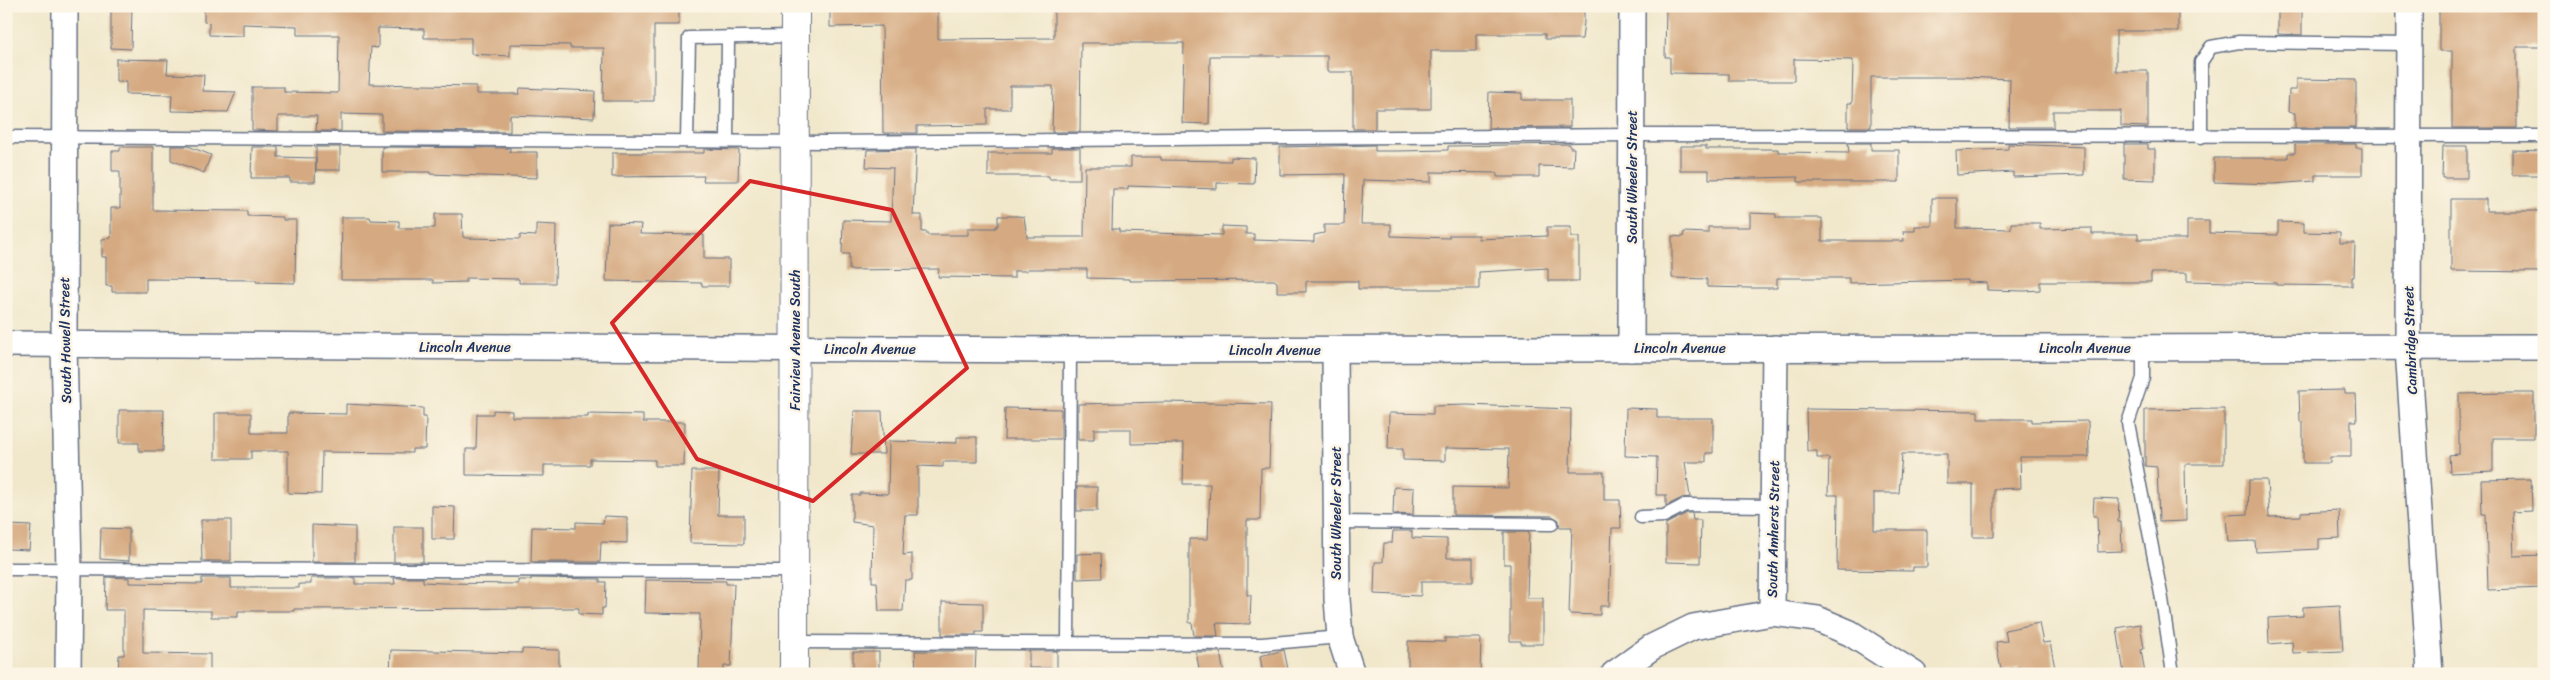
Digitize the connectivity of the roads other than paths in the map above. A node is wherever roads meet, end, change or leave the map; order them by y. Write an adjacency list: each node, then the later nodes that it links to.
1 (65, 6): 12 (street, South Howell Street)
2 (795, 6): 5 (street, Fairview Avenue South)
3 (1632, 6): 8 (street, South Wheeler Street)
4 (2409, 6): 7 (street, Cambridge Street)
5 (795, 36): 6 (lane); 16 (street, Fairview Avenue South)
6 (728, 37): 14 (lane); 15 (lane)
7 (2409, 44): 9 (street, Cambridge Street); 13 (lane)
8 (1632, 135): 13 (lane); 16 (lane); 23 (street, South Wheeler Street)
9 (2407, 135): 11 (lane); 13 (lane); 24 (street, Cambridge Street)
10 (6, 136): 12 (lane)
11 (2544, 136)
12 (65, 137): 14 (lane); 18 (street, South Howell Street)
13 (2201, 137)
14 (687, 142): 15 (lane)
15 (727, 142): 16 (lane)
16 (795, 142): 22 (street, Fairview Avenue South)
17 (6, 344): 18 (street, Lincoln Avenue)
18 (64, 344): 22 (street, Lincoln Avenue); 32 (street, South Howell Street)
19 (2544, 347): 24 (street, Lincoln Avenue)
20 (1775, 348): 21 (street, Lincoln Avenue); 23 (street, Lincoln Avenue); 27 (street, South Amherst Street)
21 (2143, 348): 24 (street, Lincoln Avenue); 43 (lane)
22 (794, 349): 25 (street, Lincoln Avenue); 33 (street, Fairview Avenue South)
23 (1631, 349): 26 (street, Lincoln Avenue)
24 (2408, 349): 44 (street, Cambridge Street)
25 (1070, 350): 26 (street, Lincoln Avenue); 37 (lane)
26 (1335, 350): 29 (street, South Wheeler Street)
27 (1773, 506): 28 (lane); 34 (street, South Amherst Street)
28 (1641, 518)
29 (1336, 522): 30 (lane); 35 (street, South Wheeler Street)
30 (1552, 524)
31 (6, 569): 32 (lane)
32 (69, 570): 33 (lane); 38 (street, South Howell Street)
33 (794, 571): 36 (street, Fairview Avenue South)
34 (1772, 613): 41 (street); 42 (street, South Amherst Street)
35 (1340, 637): 37 (lane); 40 (street, South Wheeler Street)
36 (794, 642): 37 (lane); 39 (street, Fairview Avenue South)
37 (1068, 643)
38 (68, 674)
39 (794, 674)
40 (1352, 674)
41 (1614, 674)
42 (1914, 674)
43 (2173, 674)
44 (2430, 674)

